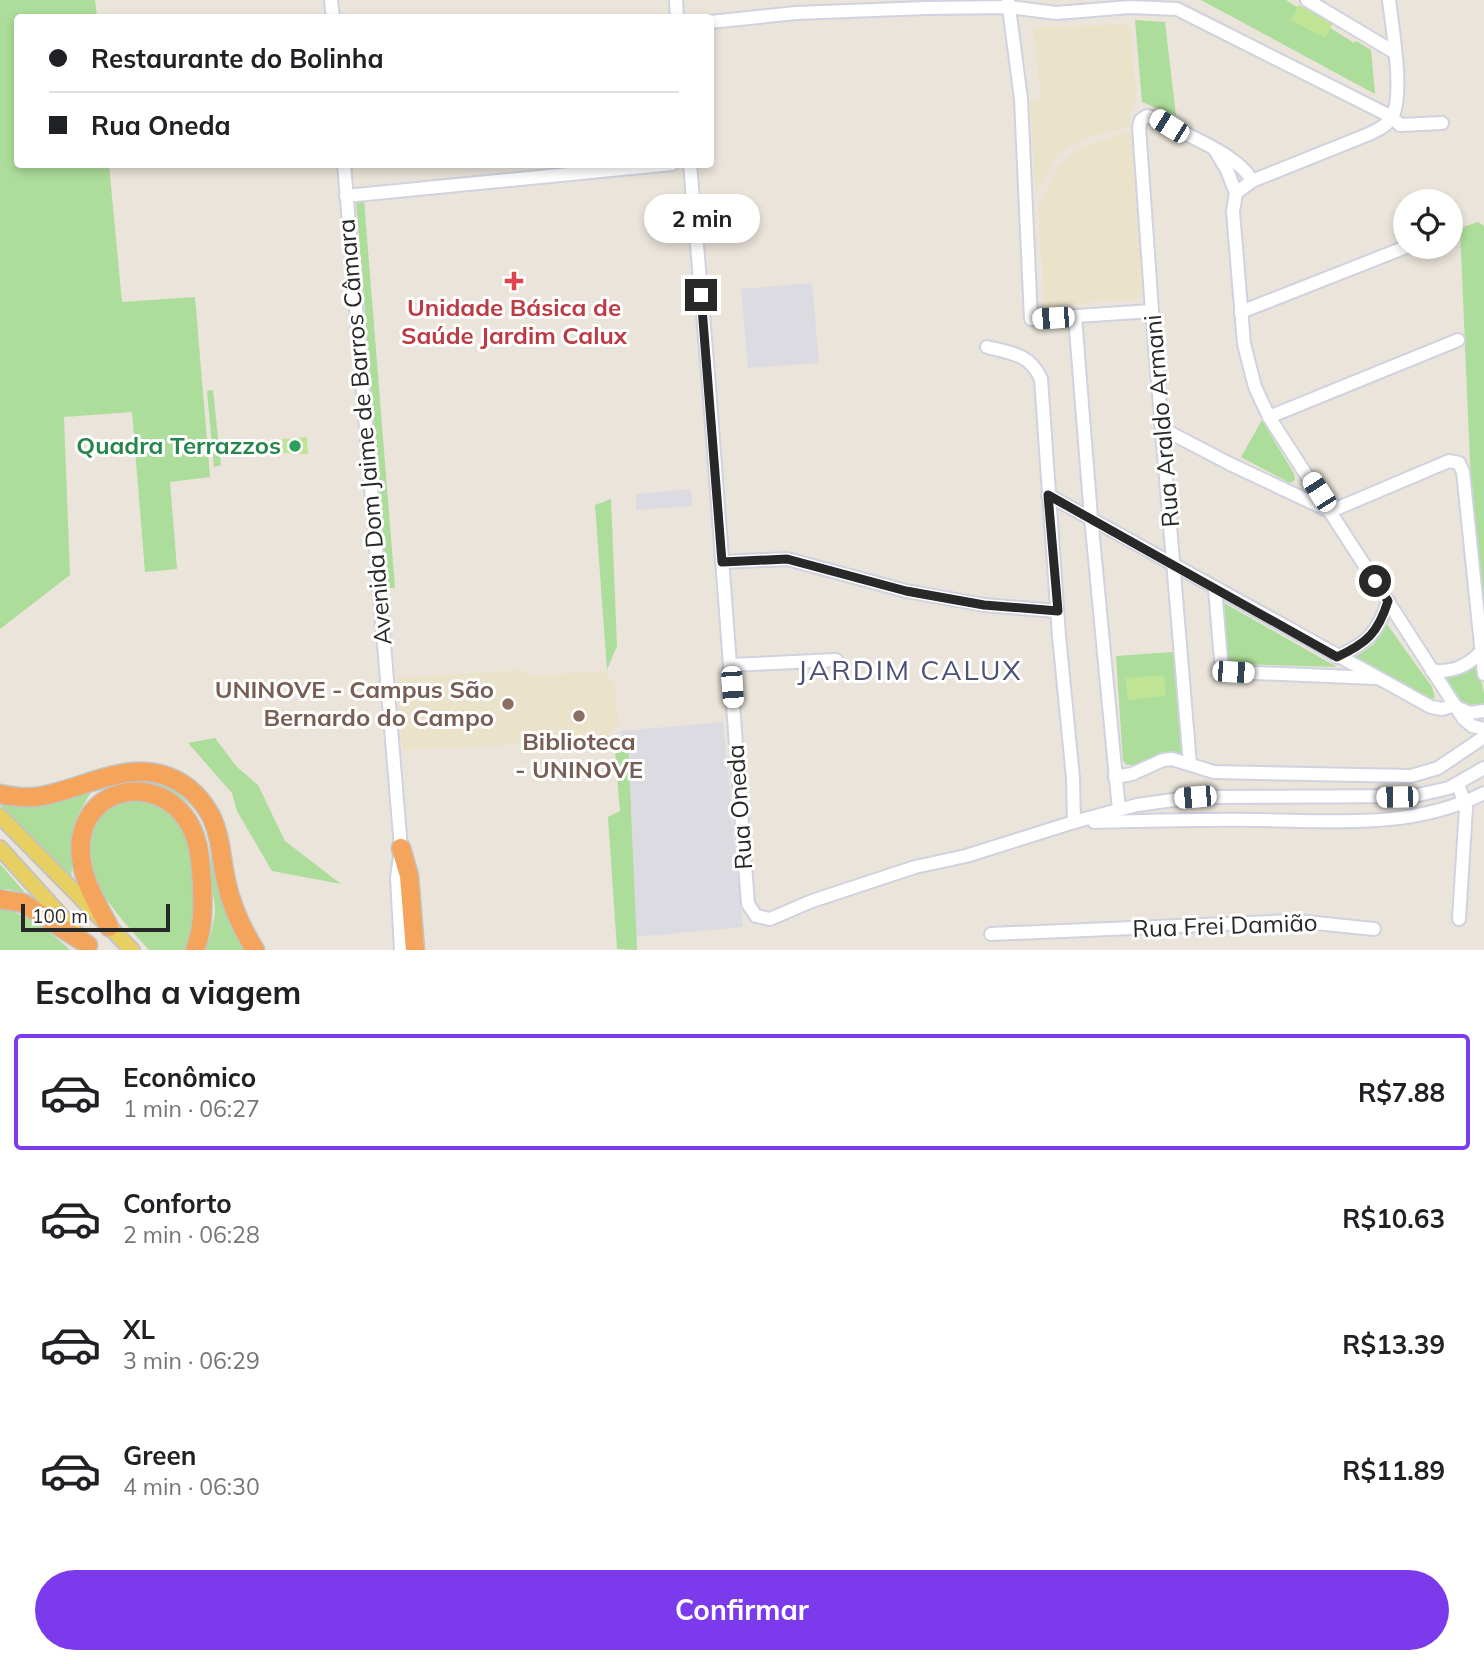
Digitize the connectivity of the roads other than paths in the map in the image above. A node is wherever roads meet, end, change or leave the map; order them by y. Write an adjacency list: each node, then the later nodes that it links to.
1 (784, 0): 7 (street)
2 (1307, 0): 9 (street)
3 (1389, 0): 9 (street)
4 (1008, 3): 6 (street); 7 (street); 22 (street)
5 (1130, 4): 6 (street); 10 (street)
6 (1055, 7)
7 (785, 14): 8 (street)
8 (714, 22)
9 (1394, 52): 10 (street)
10 (1392, 117): 11 (street); 16 (street)
11 (1441, 123)
12 (1215, 150): 16 (street); 17 (street); 20 (street, Rua Araldo Armani)
13 (343, 168): 18 (street, Avenida Dom Jaime de Barros Câmara)
14 (631, 168): 18 (street)
15 (690, 168): 32 (street, Rua Oneda)
16 (1252, 181): 17 (street)
17 (1236, 193): 21 (street)
18 (346, 196): 63 (street, Avenida Dom Jaime de Barros Câmara)
19 (1393, 252): 21 (street)
20 (1152, 311): 22 (street); 26 (street, Rua Araldo Armani)
21 (1241, 312): 25 (street)
22 (1075, 317): 31 (street)
23 (1458, 340): 25 (street)
24 (987, 347): 29 (street)
25 (1269, 417): 27 (street)
26 (1163, 429): 28 (street); 33 (street, Rua Araldo Armani)
27 (1307, 474): 28 (street); 30 (street)
28 (1291, 493): 30 (street)
29 (1048, 495): 31 (street); 36 (street)
30 (1331, 511): 35 (street); 37 (street)
31 (1091, 517): 33 (street); 50 (street)
32 (722, 562): 36 (street); 40 (street, Rua Oneda)
33 (1174, 564): 34 (street); 48 (street, Rua Araldo Armani)
34 (1215, 589): 38 (street); 43 (street)
35 (1388, 601): 38 (street); 41 (street)
36 (1058, 611): 61 (street)
37 (1481, 652): 41 (street); 42 (street)
38 (1337, 657): 43 (street)
39 (836, 660): 40 (street)
40 (730, 665): 61 (street, Rua Oneda)
41 (1433, 671): 44 (street)
42 (1484, 674)
43 (1378, 678): 44 (street)
44 (1455, 706): 45 (street); 46 (street)
45 (1484, 711)
46 (1484, 729)
47 (1484, 737): 48 (street)
48 (1190, 764): 50 (street)
49 (1484, 768): 52 (street)
50 (1115, 777): 57 (street)
51 (99, 778): 54 (highway); 58 (highway); 67 (highway)
52 (1458, 784): 55 (street); 56 (street)
53 (1484, 793): 56 (street)
54 (0, 794)
55 (1157, 802): 57 (street); 60 (street)
56 (1465, 803): 60 (street); 65 (street)
57 (1119, 810): 61 (street)
58 (89, 815): 66 (highway); 72 (highway)
59 (0, 816): 66 (main road)
60 (1169, 819): 61 (street)
61 (1074, 822)
62 (0, 848): 70 (main road)
63 (401, 848): 75 (street, Avenida Dom Jaime de Barros Câmara); 76 (highway)
64 (0, 898): 70 (highway)
65 (1459, 919)
66 (109, 927): 71 (main road)
67 (243, 927): 73 (highway); 74 (street)
68 (1374, 929): 69 (street, Rua Frei Damião)
69 (992, 934)
70 (90, 948)
71 (132, 950)
72 (195, 950)
73 (255, 950)
74 (265, 950)
75 (401, 950)
76 (415, 950)

